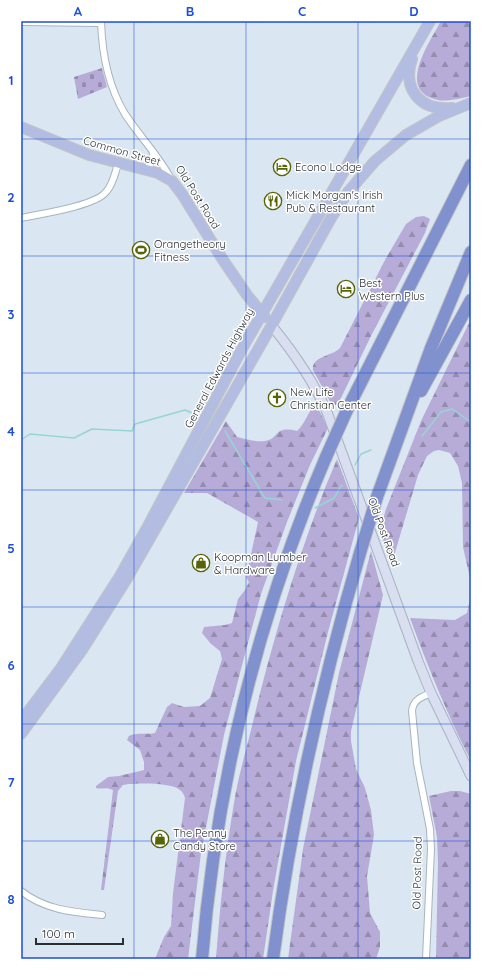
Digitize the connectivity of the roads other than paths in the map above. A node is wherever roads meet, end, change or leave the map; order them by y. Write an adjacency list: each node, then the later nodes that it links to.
1 (430, 21): 5 (main road); 15 (main road, General Edwards Highway)
2 (21, 22): 3 (street)
3 (101, 22): 7 (street, Old Post Road)
4 (471, 103): 5 (main road, General Edwards Highway)
5 (459, 107): 16 (main road, General Edwards Highway)
6 (21, 127): 8 (main road, Common Street)
7 (153, 152): 10 (street); 11 (street, Old Post Road)
8 (118, 164): 10 (main road, Common Street); 12 (street)
9 (471, 165): 24 (highway, bridge)
10 (146, 170): 11 (main road, Common Street)
11 (172, 181): 15 (main road, Old Post Road)
12 (21, 218)
13 (471, 252): 17 (highway)
14 (471, 300): 17 (highway)
15 (262, 314): 16 (main road, Old Post Road); 19 (main road, General Edwards Highway)
16 (272, 326): 18 (main road, Old Post Road); 20 (main road, General Edwards Highway)
17 (404, 420): 25 (highway, bridge)
18 (431, 693): 21 (main road); 26 (street, Old Post Road)
19 (21, 721)
20 (21, 734)
21 (471, 776)
22 (21, 891): 23 (street)
23 (102, 914)
24 (202, 959)
25 (273, 959)
26 (426, 959)

